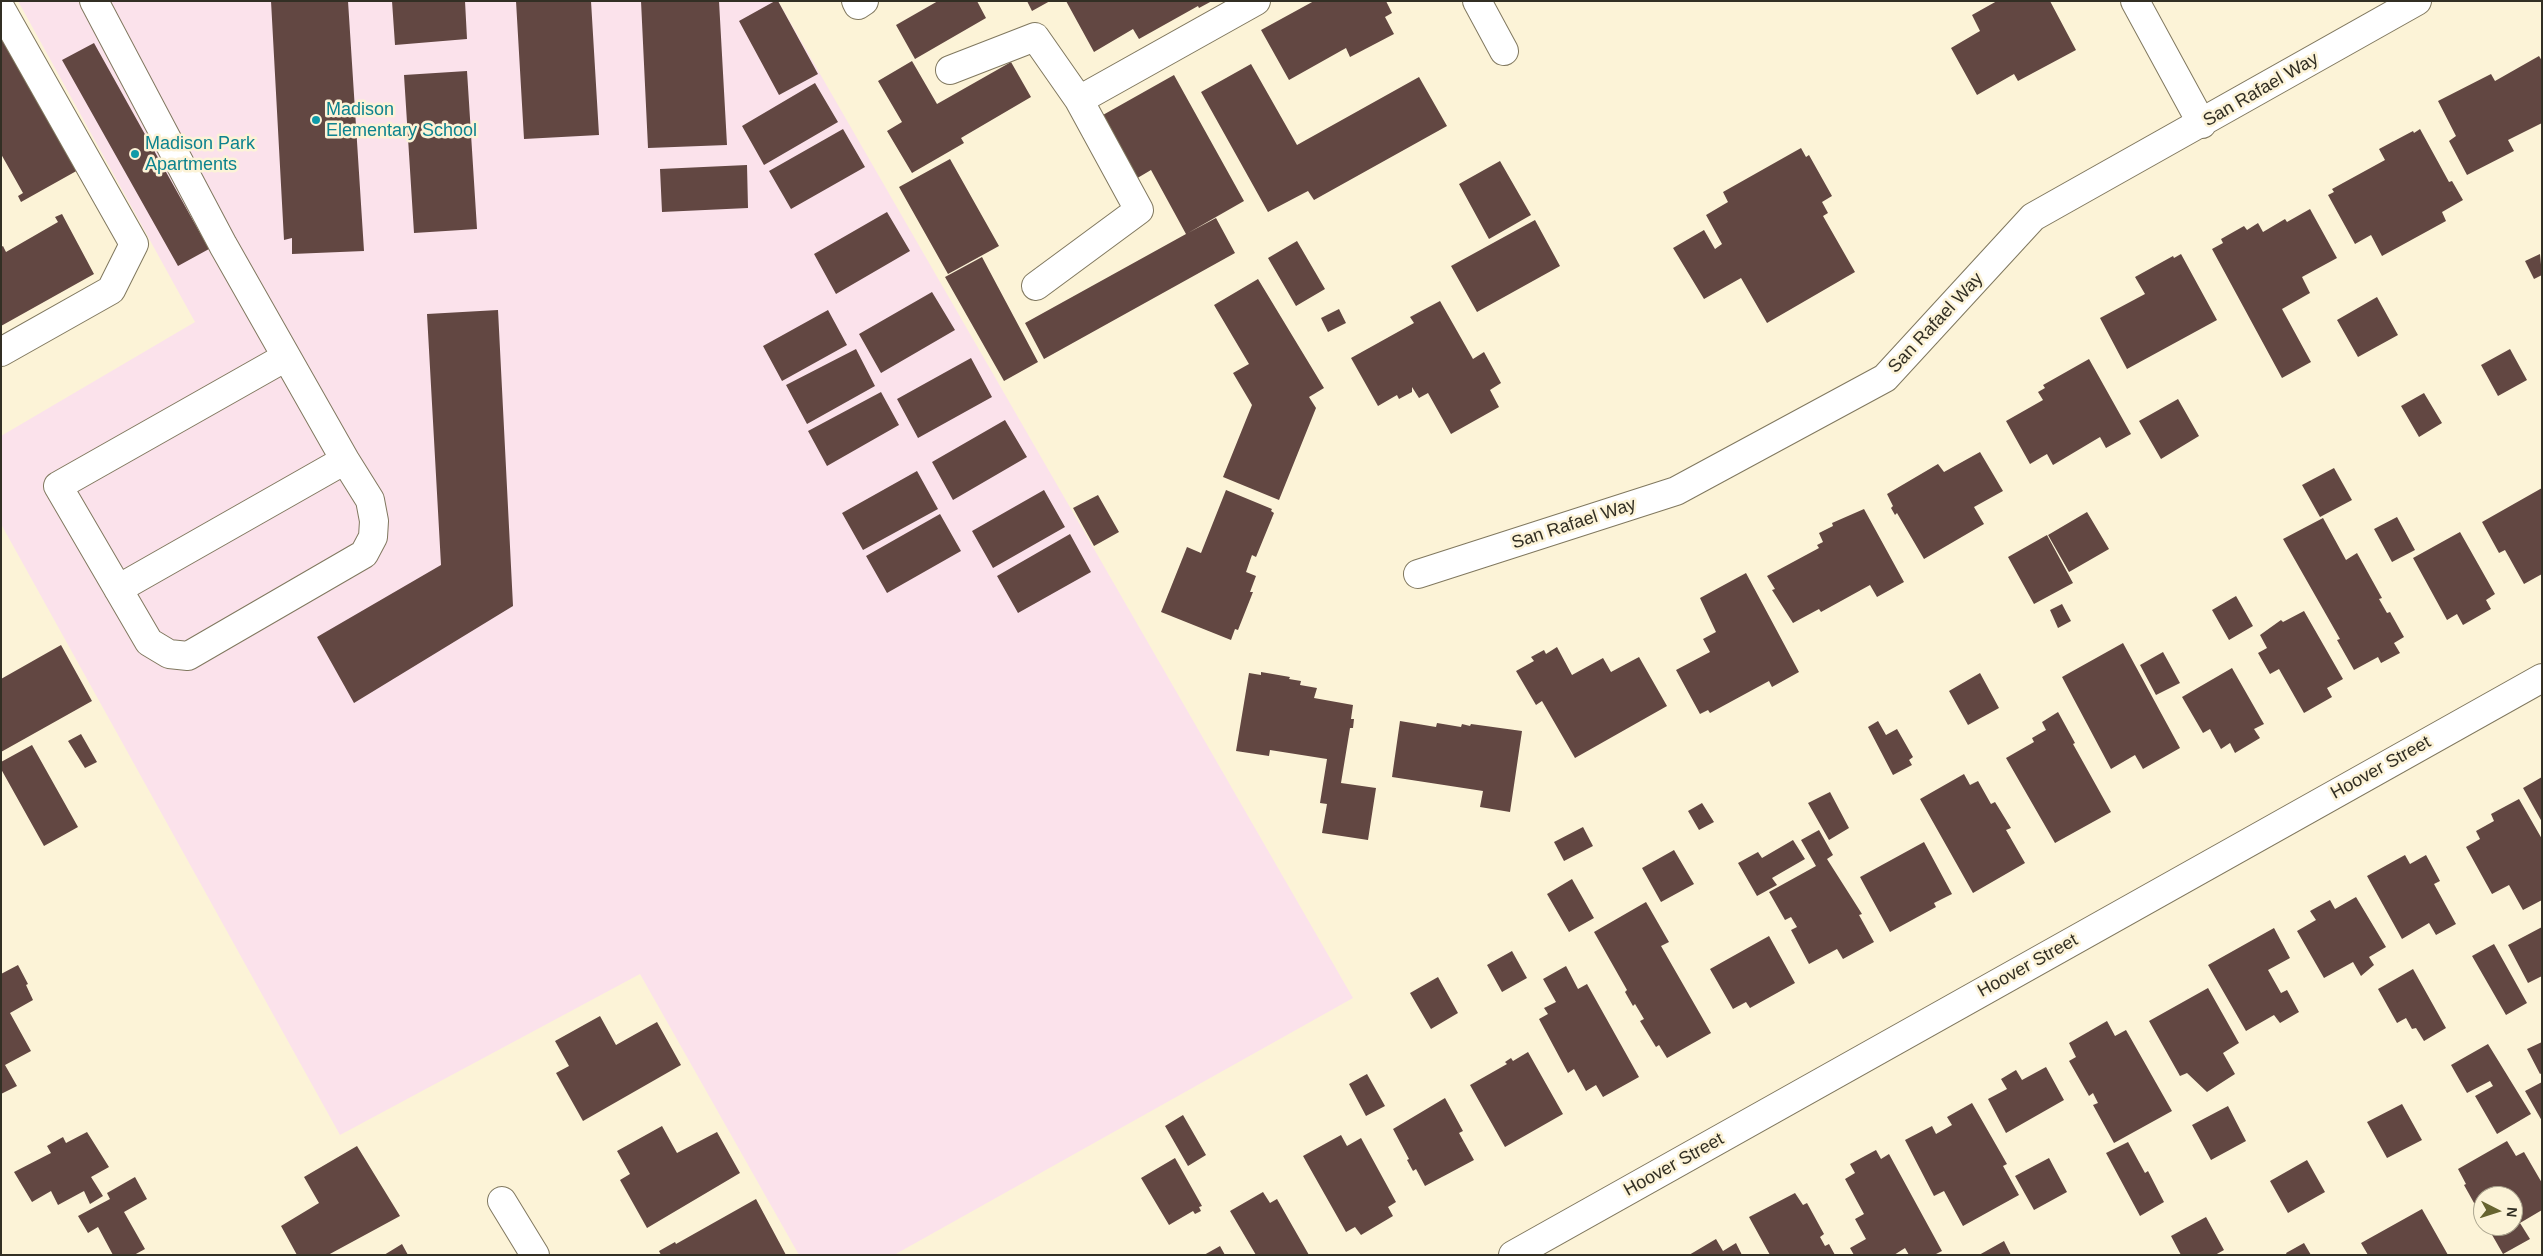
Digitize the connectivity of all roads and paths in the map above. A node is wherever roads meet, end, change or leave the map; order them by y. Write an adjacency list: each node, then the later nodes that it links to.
1 (94, 1): 15 (street)
2 (856, 1): 3 (street)
3 (864, 1)
4 (1256, 1): 11 (street)
5 (1477, 1): 9 (street)
6 (2134, 1): 12 (street)
7 (2417, 1): 12 (street, San Rafael Way)
8 (1, 9): 14 (street)
9 (1504, 51)
10 (950, 70): 11 (street)
11 (1079, 100): 13 (street)
12 (2202, 124): 17 (street, San Rafael Way)
13 (1036, 286)
14 (1, 352)
15 (286, 357): 16 (street); 18 (street)
16 (347, 463): 18 (street); 18 (street)
17 (1418, 574)
18 (118, 589)
19 (2542, 678): 22 (street, Hoover Street)
20 (502, 1201): 21 (street)
21 (535, 1255)
22 (1513, 1255)

